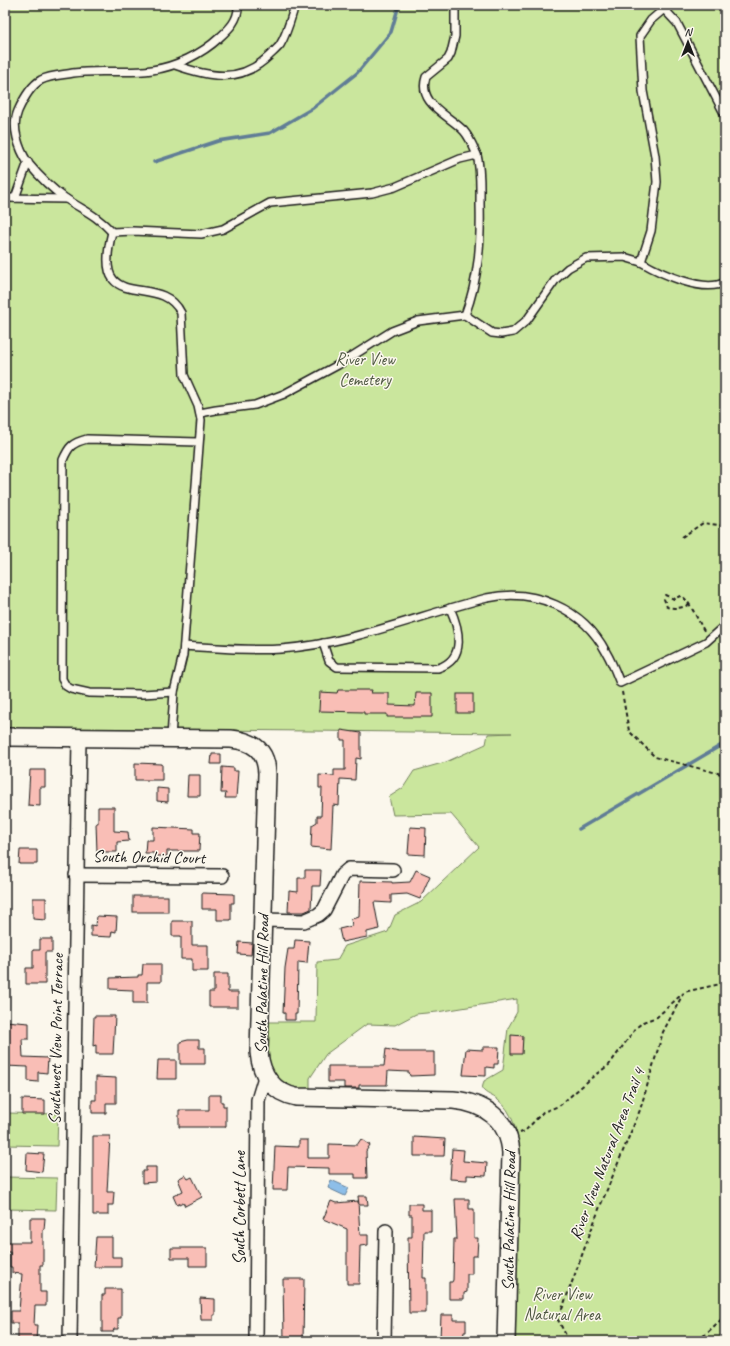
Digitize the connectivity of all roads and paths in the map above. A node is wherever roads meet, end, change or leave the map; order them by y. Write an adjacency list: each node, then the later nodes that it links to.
1 (238, 5): 5 (lane)
2 (295, 5): 5 (lane)
3 (454, 5): 7 (lane)
4 (664, 7): 6 (lane); 13 (lane)
5 (174, 65): 8 (lane)
6 (725, 115)
7 (476, 155): 12 (lane); 15 (lane)
8 (28, 162): 10 (lane); 11 (lane)
9 (5, 198): 10 (lane)
10 (15, 198): 11 (lane)
11 (66, 199): 12 (lane)
12 (112, 232): 16 (lane)
13 (641, 262): 14 (lane); 15 (lane)
14 (725, 282)
15 (466, 315): 16 (lane)
16 (200, 414): 17 (lane)
17 (198, 442): 25 (lane); 27 (lane)
18 (725, 526): 19 (path)
19 (682, 537)
20 (689, 604): 20 (path); 23 (path)
21 (450, 608): 24 (lane); 24 (lane); 26 (lane)
22 (725, 625): 23 (lane)
23 (710, 639): 26 (lane)
24 (323, 643): 25 (lane)
25 (184, 646): 27 (lane)
26 (620, 683): 31 (path)
27 (174, 692): 30 (lane)
28 (5, 737): 29 (street, South Palatine Hill Road)
29 (79, 738): 30 (street, South Palatine Hill Road); 33 (street, Southwest View Point Terrace)
30 (171, 738): 35 (street, South Palatine Hill Road)
31 (725, 775)
32 (393, 870): 35 (street)
33 (76, 875): 34 (street, South Orchid Court); 42 (street, Southwest View Point Terrace)
34 (222, 876)
35 (263, 920): 38 (street, South Palatine Hill Road)
36 (725, 983): 37 (path)
37 (684, 992): 39 (path); 46 (path, River View Natural Area Trail 4)
38 (265, 1077): 39 (street, South Palatine Hill Road); 43 (street, South Corbett Lane)
39 (507, 1134): 45 (street, South Palatine Hill Road)
40 (386, 1231): 44 (street)
41 (725, 1316): 47 (path)
42 (70, 1341)
43 (256, 1341)
44 (384, 1341)
45 (506, 1341)
46 (569, 1341)
47 (698, 1341)

